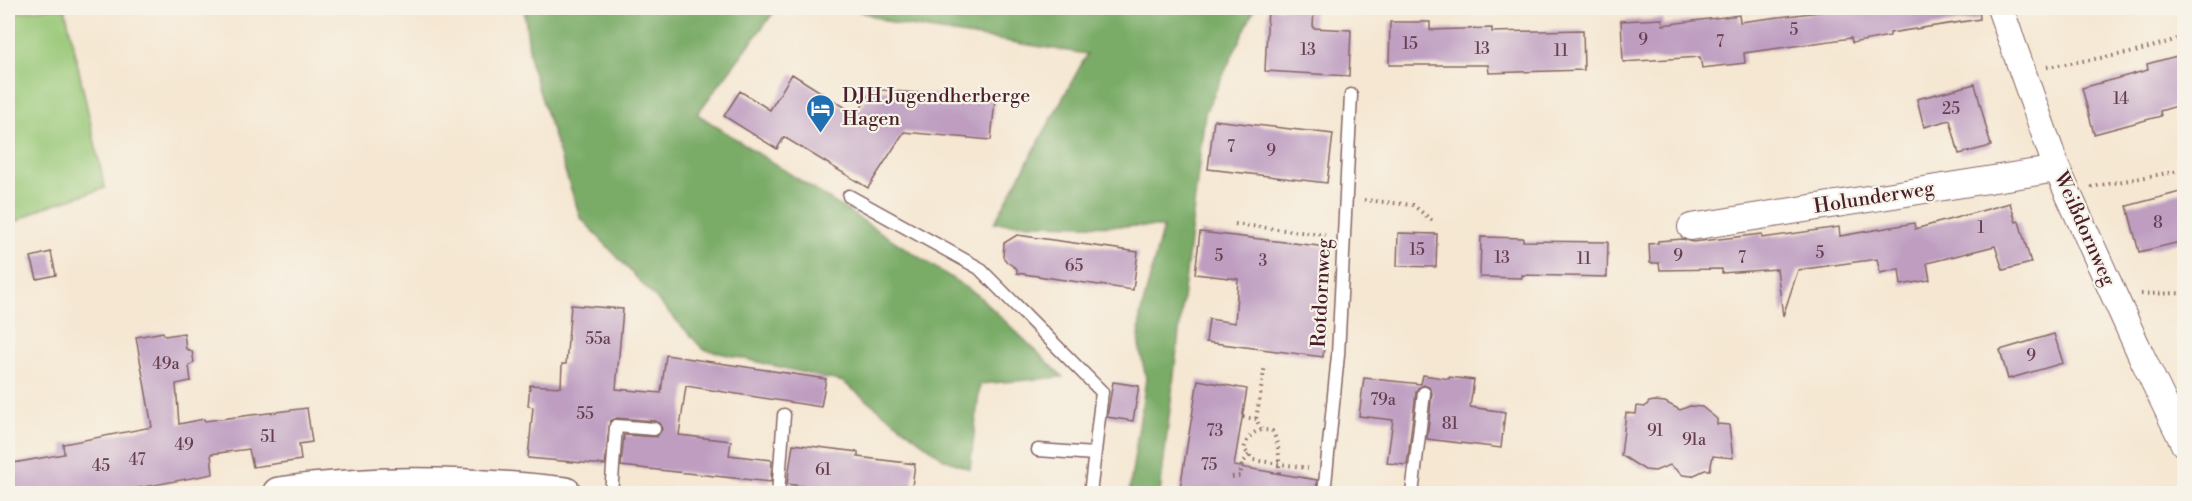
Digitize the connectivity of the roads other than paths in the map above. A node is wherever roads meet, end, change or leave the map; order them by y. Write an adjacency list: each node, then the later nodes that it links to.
1 (2000, 8): 3 (street, Weißdornweg)
2 (1351, 95): 17 (lane, Rotdornweg)
3 (2062, 180): 5 (street, Holunderweg); 9 (street, Weißdornweg)
4 (849, 196): 11 (lane)
5 (1691, 227)
6 (1424, 393): 18 (lane)
7 (784, 415): 15 (lane)
8 (654, 429): 14 (lane)
9 (2184, 444)
10 (1038, 450): 11 (lane)
11 (1094, 454): 16 (lane)
12 (291, 493): 13 (main road)
13 (551, 493)
14 (611, 494)
15 (778, 494)
16 (1090, 494)
17 (1324, 494)
18 (1412, 494)

